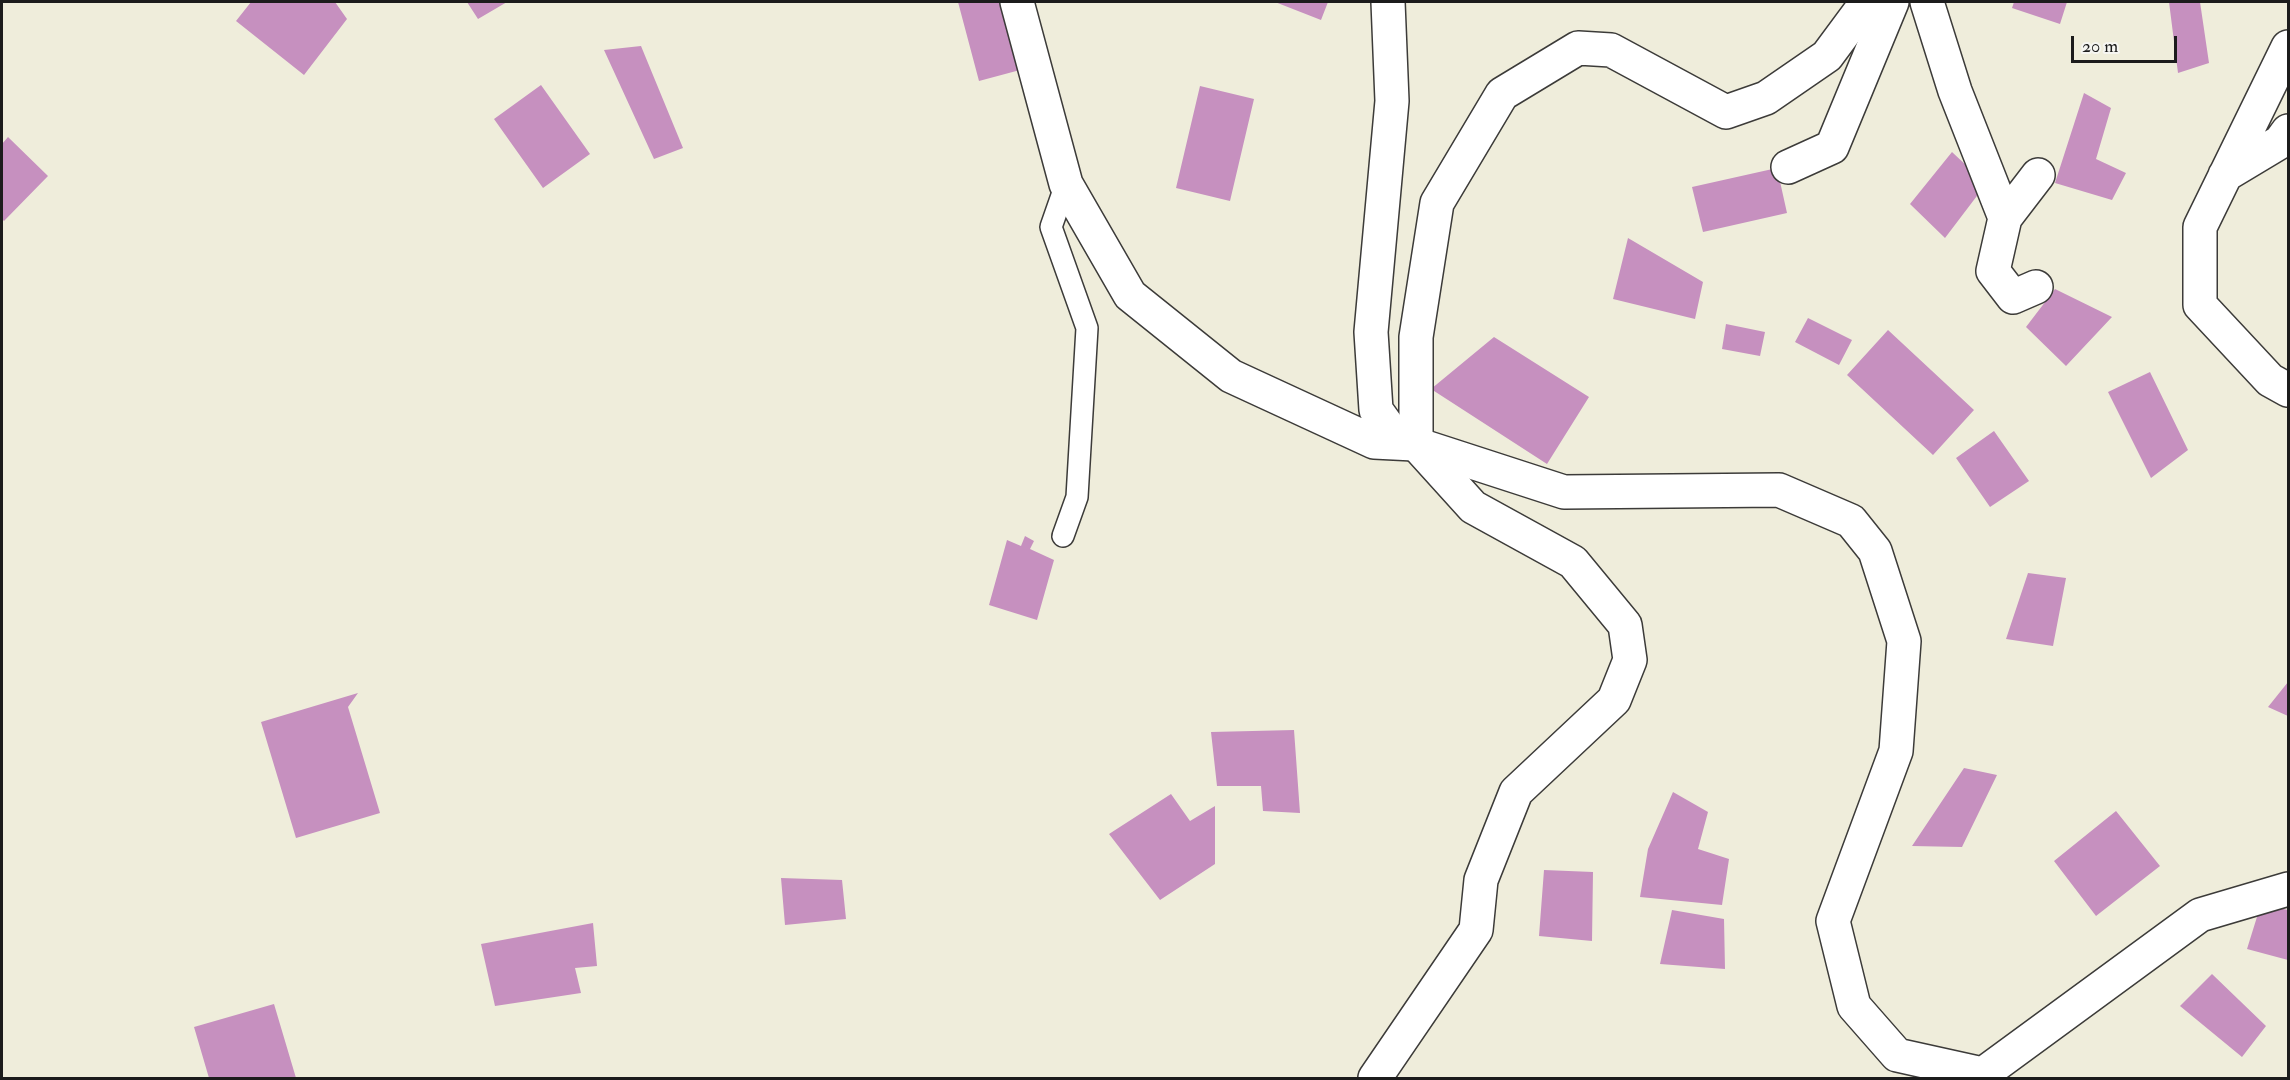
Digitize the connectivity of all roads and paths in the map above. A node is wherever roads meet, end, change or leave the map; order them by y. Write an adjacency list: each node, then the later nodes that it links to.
1 (1017, 2): 11 (street)
2 (1388, 2): 15 (street)
3 (1867, 2): 15 (street)
4 (1892, 2): 8 (street)
5 (1927, 2): 12 (street)
6 (2289, 47): 10 (street)
7 (2289, 131): 10 (street)
8 (1788, 167)
9 (2038, 175): 12 (street)
10 (2225, 175): 14 (street)
11 (1066, 184): 15 (street); 16 (lane)
12 (2005, 218): 13 (street)
13 (2036, 288)
14 (2289, 390)
15 (1416, 444): 18 (street); 19 (street)
16 (1063, 536)
17 (2289, 889): 18 (street)
18 (1898, 1067)
19 (1386, 1070)

